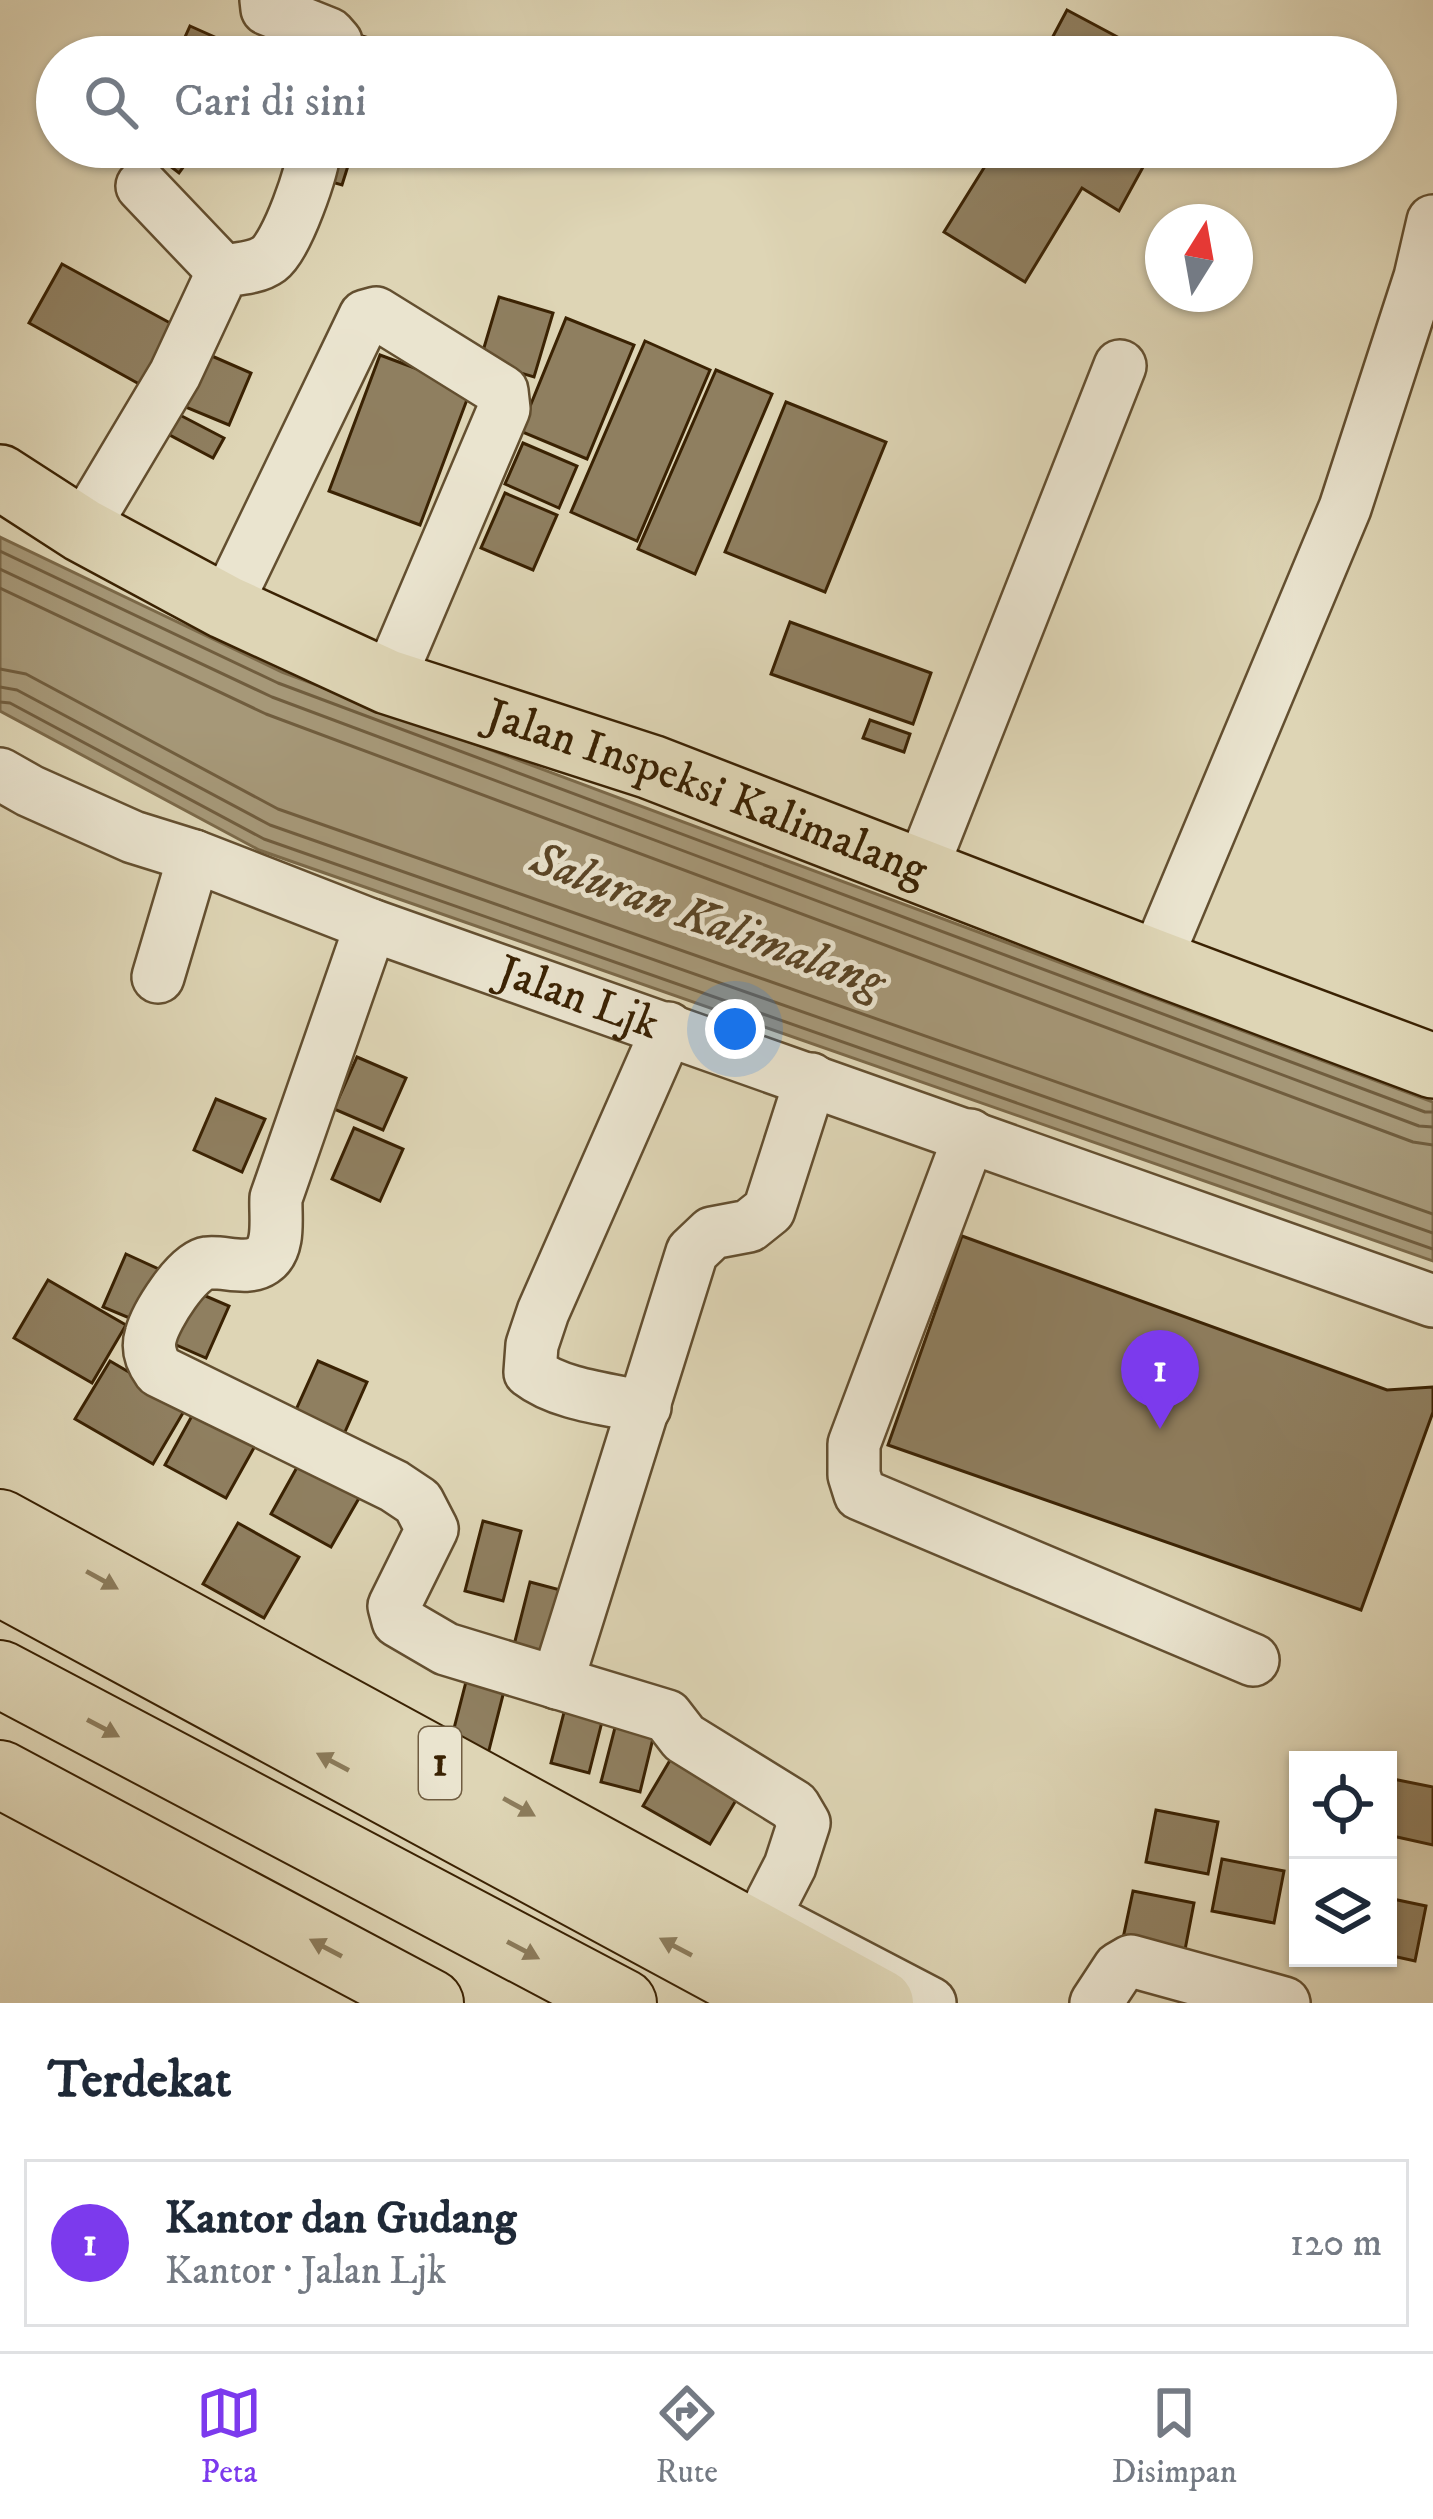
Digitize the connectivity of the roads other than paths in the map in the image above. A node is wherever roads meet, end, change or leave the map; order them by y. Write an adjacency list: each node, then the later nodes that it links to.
1 (266, 0): 2 (street)
2 (331, 36)
3 (313, 168): 6 (street)
4 (142, 186): 6 (street)
5 (1433, 221): 16 (street)
6 (223, 272): 9 (street)
7 (1120, 367): 14 (street)
8 (0, 477): 9 (main road, Jalan Inspeksi Kalimalang)
9 (82, 530): 10 (main road, Jalan Inspeksi Kalimalang)
10 (225, 607): 11 (main road, Jalan Inspeksi Kalimalang); 11 (street)
11 (388, 682): 14 (main road, Jalan Inspeksi Kalimalang)
12 (0, 774): 13 (street, Jalan Ljk)
13 (194, 856): 15 (street, Jalan Ljk); 17 (street)
14 (921, 871): 16 (main road, Jalan Inspeksi Kalimalang)
15 (371, 925): 18 (street, Jalan Ljk); 28 (street)
16 (1155, 962): 19 (main road, Jalan Inspeksi Kalimalang)
17 (158, 976)
18 (668, 1028): 20 (street, Jalan Ljk); 23 (street)
19 (1433, 1066)
20 (811, 1079): 21 (street, Jalan Ljk); 23 (street)
21 (970, 1135): 22 (street, Jalan Ljk); 26 (street)
22 (1433, 1301)
23 (645, 1407): 28 (street)
24 (0, 1523): 33 (highway, 1, one-way to 33)
25 (0, 1582): 32 (highway, 1, one-way to 25)
26 (1253, 1660)
27 (0, 1674): 31 (highway, one-way to 31)
28 (557, 1684): 34 (street)
29 (0, 1774): 30 (highway, one-way to 29)
30 (430, 2003)
31 (623, 2003)
32 (779, 2003)
33 (880, 2003)
34 (930, 2003)
35 (1096, 2003): 36 (street)
36 (1284, 2003)

